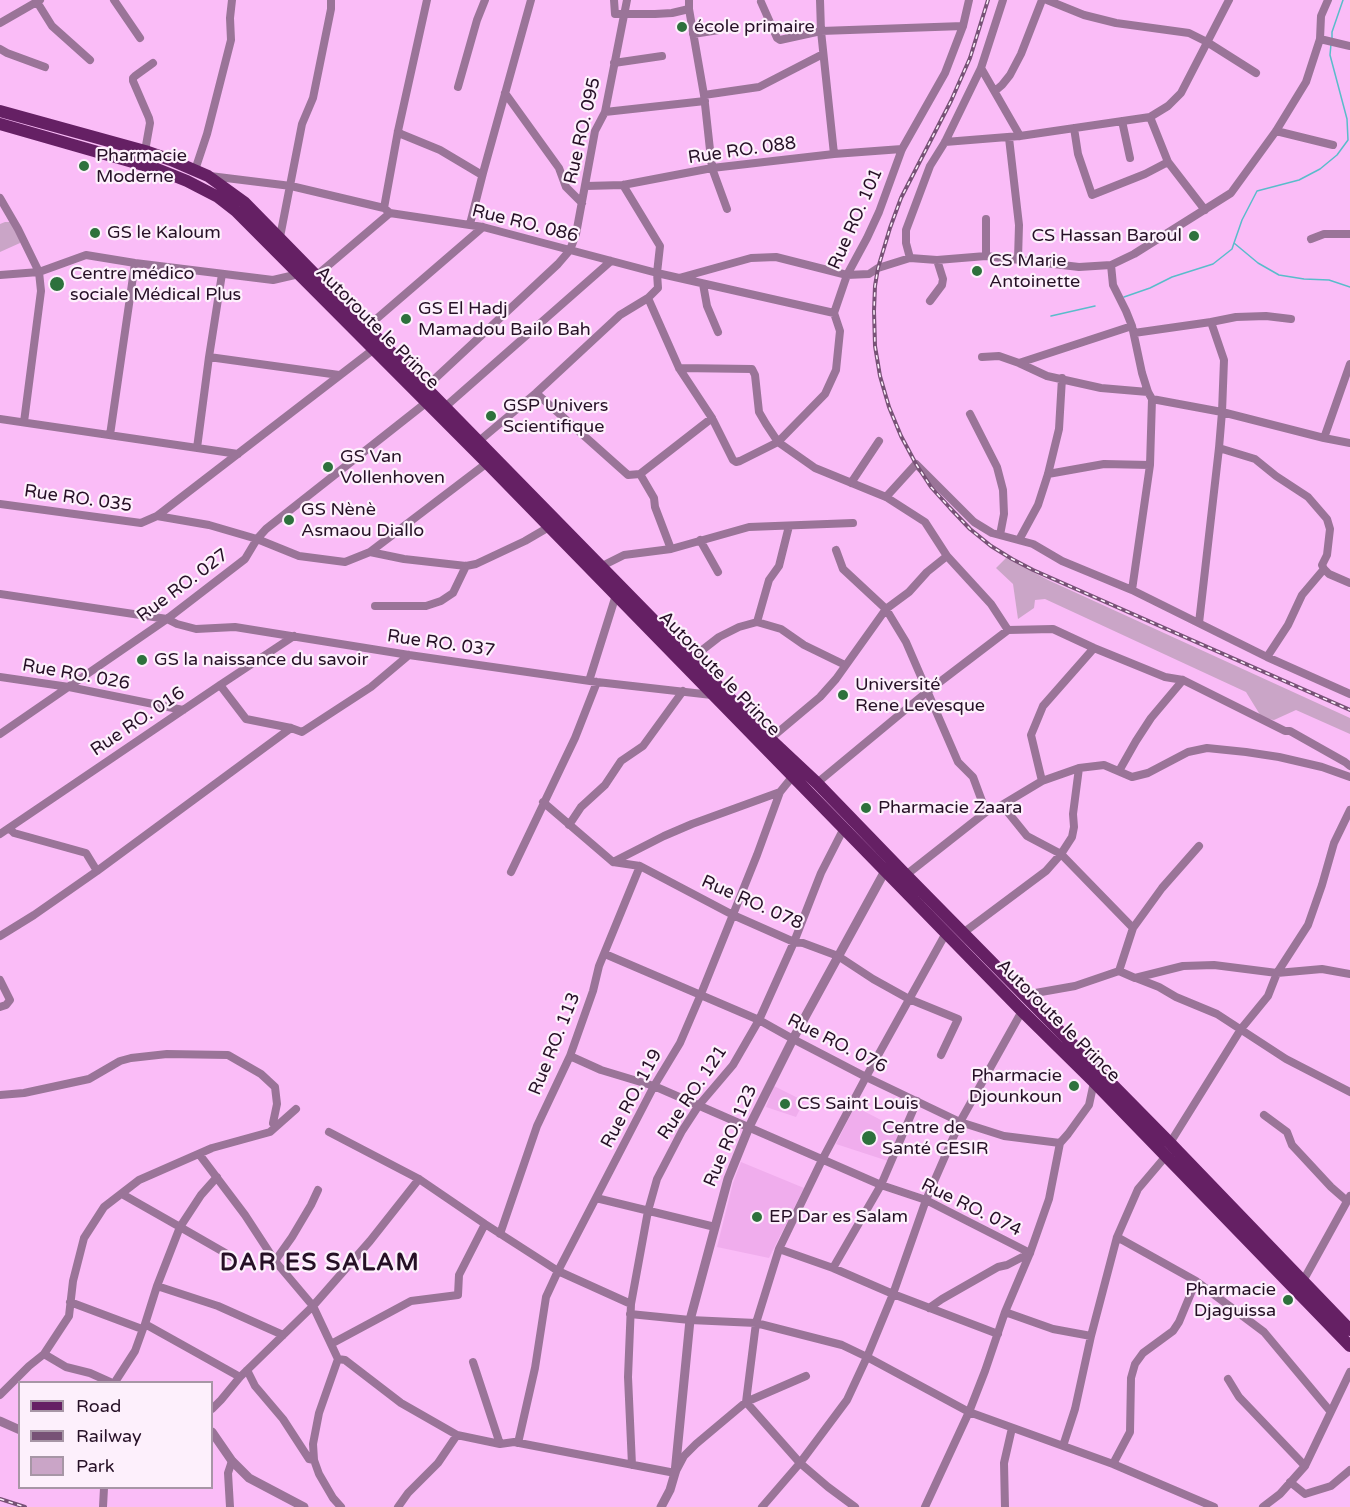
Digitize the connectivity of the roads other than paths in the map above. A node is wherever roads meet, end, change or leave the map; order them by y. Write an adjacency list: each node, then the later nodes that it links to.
1 (114, 0): 25 (street)
2 (232, 0): 60 (street)
3 (331, 0): 64 (street)
4 (427, 0): 49 (street)
5 (485, 0): 38 (street)
6 (531, 0): 40 (street)
7 (614, 0): 19 (street)
8 (627, 0): 19 (street, Rue RO. 095)
9 (820, 0): 23 (street)
10 (969, 0): 21 (street, Rue RO. 101)
11 (1003, 0): 36 (street)
12 (1042, 0): 39 (street)
13 (1047, 0): 27 (street)
14 (1229, 0): 27 (street)
15 (1328, 0): 26 (street)
16 (39, 1): 20 (street); 32 (street)
17 (761, 2): 23 (street)
18 (689, 4): 19 (street); 24 (street)
19 (624, 14): 34 (street, Rue RO. 095)
20 (0, 23)
21 (963, 26): 23 (street); 54 (street, Rue RO. 101)
22 (719, 30): 24 (street)
23 (821, 31): 30 (street)
24 (693, 34): 41 (street)
25 (140, 38)
26 (1322, 39): 28 (street); 48 (street)
27 (1207, 42): 37 (street); 44 (street)
28 (1350, 46)
29 (0, 49): 35 (street)
30 (823, 54): 41 (street); 56 (street)
31 (662, 56): 34 (street)
32 (90, 60)
33 (153, 63): 55 (street)
34 (614, 63): 43 (street, Rue RO. 095)
35 (45, 67)
36 (981, 68): 39 (street); 52 (street)
37 (1256, 73)
38 (458, 87)
39 (995, 91): 50 (street)
40 (505, 93): 61 (street); 67 (street)
41 (705, 98): 43 (street); 59 (street)
42 (0, 111): 55 (main road, Autoroute le Prince)
43 (605, 112): 65 (street, Rue RO. 095)
44 (1150, 117): 45 (street); 58 (street)
45 (1122, 121): 47 (street); 57 (street)
46 (0, 124): 88 (main road, Autoroute le Prince)
47 (1074, 128): 50 (street); 58 (street)
48 (1276, 130): 53 (street); 69 (street)
49 (398, 131): 61 (street); 70 (street)
50 (1020, 136): 51 (street)
51 (1009, 138): 52 (street); 80 (street)
52 (945, 142): 79 (street)
53 (1333, 145)
54 (902, 149): 56 (street, Rue RO. 088); 91 (street, Rue RO. 101)
55 (145, 151): 60 (main road, Autoroute le Prince)
56 (834, 154): 59 (street, Rue RO. 088)
57 (1130, 158)
58 (1168, 162): 69 (street)
59 (712, 168): 63 (street, Rue RO. 088); 68 (street)
60 (195, 170): 62 (main road, Autoroute le Prince)
61 (482, 175): 72 (street)
62 (208, 176): 64 (street, Rue RO. 086); 75 (main road, Autoroute le Prince)
63 (623, 185): 65 (street, Rue RO. 088); 86 (street)
64 (291, 186): 70 (street, Rue RO. 086); 75 (street)
65 (586, 186): 67 (street, Rue RO. 095)
66 (0, 198): 85 (street)
67 (582, 204): 77 (street, Rue RO. 095)
68 (727, 209)
69 (1205, 210): 84 (street)
70 (387, 211): 72 (street, Rue RO. 086); 90 (street)
71 (986, 219): 78 (street)
72 (470, 224): 73 (street, Rue RO. 086)
73 (483, 227): 77 (street, Rue RO. 086); 99 (street)
74 (1350, 234): 76 (street)
75 (280, 237): 90 (main road, Autoroute le Prince)
76 (1311, 238)
77 (570, 250): 82 (street, Rue RO. 086); 111 (street, Rue RO. 095)
78 (986, 256): 80 (street); 81 (street)
79 (910, 258): 81 (street); 91 (street)
80 (1018, 259): 84 (street)
81 (937, 260): 95 (street)
82 (611, 261): 86 (street, Rue RO. 086); 115 (street)
83 (135, 263): 85 (street); 87 (street); 121 (street)
84 (1111, 265): 100 (street)
85 (39, 272): 89 (street); 120 (street)
86 (657, 273): 92 (street, Rue RO. 086); 94 (street)
87 (222, 274): 88 (street); 103 (street)
88 (299, 274): 102 (main road, Autoroute le Prince)
89 (0, 275)
90 (317, 275): 99 (main road, Autoroute le Prince)
91 (847, 275): 92 (street); 96 (street, Rue RO. 101)
92 (679, 278): 93 (street, Rue RO. 086)
93 (703, 284): 96 (street, Rue RO. 086); 101 (street)
94 (648, 298): 107 (street); 112 (street)
95 (930, 301)
96 (834, 313): 125 (street, Rue RO. 101)
97 (1291, 319): 98 (street)
98 (1211, 322): 100 (street); 116 (street)
99 (367, 327): 111 (main road, Autoroute le Prince)
100 (1133, 329): 105 (street); 113 (street)
101 (718, 332)
102 (374, 349): 108 (street); 114 (main road, Autoroute le Prince)
103 (209, 357): 108 (street); 127 (street)
104 (982, 357): 105 (street)
105 (1019, 363): 109 (street)
106 (1350, 364): 110 (street)
107 (679, 368): 118 (street); 125 (street)
108 (339, 375): 129 (street)
109 (1062, 378): 113 (street); 133 (street)
110 (1347, 378): 122 (street)
111 (426, 387): 115 (main road, Autoroute le Prince)
112 (536, 393): 123 (street); 132 (street)
113 (1150, 395): 116 (street); 131 (street)
114 (427, 402): 130 (main road, Autoroute le Prince); 142 (street, Rue RO. 027)
115 (445, 407): 123 (main road, Autoroute le Prince)
116 (1222, 412): 122 (street); 128 (street)
117 (970, 414): 141 (street)
118 (712, 418): 125 (street); 132 (street)
119 (0, 419): 120 (street)
120 (24, 422): 121 (street)
121 (110, 435): 127 (street)
122 (1324, 438): 126 (street)
123 (479, 441): 150 (main road, Autoroute le Prince)
124 (879, 441): 134 (street)
125 (778, 442): 134 (street)
126 (1350, 443)
127 (197, 448): 129 (street)
128 (1219, 448): 151 (street); 161 (street)
129 (238, 454): 137 (street)
130 (487, 463): 140 (main road, Autoroute le Prince); 147 (street)
131 (1150, 465): 133 (street); 154 (street)
132 (640, 474): 145 (street)
133 (1048, 474): 144 (street)
134 (851, 483): 135 (street)
135 (886, 497): 141 (street); 148 (street)
136 (0, 504): 137 (street, Rue RO. 035)
137 (157, 516): 142 (street, Rue RO. 035)
138 (853, 523): 139 (street)
139 (789, 526): 143 (street); 160 (street)
140 (549, 527): 149 (street); 156 (main road, Autoroute le Prince)
141 (1000, 535): 144 (street)
142 (257, 539): 147 (street, Rue RO. 035); 159 (street, Rue RO. 027)
143 (700, 540): 145 (street); 152 (street)
144 (1019, 540): 154 (street)
145 (670, 549): 150 (street)
146 (836, 550): 158 (street)
147 (370, 552): 149 (street)
148 (947, 556): 158 (street); 162 (street)
149 (466, 566): 157 (street)
150 (602, 566): 167 (main road, Autoroute le Prince)
151 (1324, 570): 153 (street); 166 (street)
152 (718, 572)
153 (1350, 583)
154 (1132, 590): 161 (street)
155 (0, 594): 159 (street, Rue RO. 037)
156 (616, 595): 171 (street); 177 (main road, Autoroute le Prince)
157 (375, 606)
158 (886, 609): 168 (street); 175 (street)
159 (167, 619): 163 (street, Rue RO. 037); 173 (street, Rue RO. 027)
160 (757, 621): 167 (street); 168 (street)
161 (1199, 623): 166 (street)
162 (1008, 630): 164 (street); 175 (street)
163 (294, 636): 165 (street, Rue RO. 037); 172 (street, Rue RO. 016)
164 (1094, 648): 170 (street); 187 (street)
165 (409, 655): 171 (street, Rue RO. 037); 179 (street)
166 (1267, 657): 176 (street)
167 (692, 658): 181 (main road, Autoroute le Prince)
168 (845, 665): 181 (street)
169 (0, 676): 173 (street, Rue RO. 026)
170 (1183, 680): 182 (street); 184 (street)
171 (593, 682): 174 (street, Rue RO. 037); 190 (street)
172 (220, 685): 178 (street, Rue RO. 016); 179 (street)
173 (69, 687): 178 (street, Rue RO. 026); 180 (street, Rue RO. 027)
174 (682, 691): 177 (street, Rue RO. 037); 194 (street)
175 (928, 691): 188 (street); 193 (street)
176 (1350, 694)
177 (714, 695): 185 (main road, Autoroute le Prince)
178 (183, 710): 195 (street, Rue RO. 016)
179 (291, 728): 202 (street)
180 (0, 734)
181 (771, 739): 188 (main road, Autoroute le Prince)
182 (1350, 766)
183 (1079, 768): 184 (street); 187 (street); 199 (street)
184 (1119, 771): 186 (street)
185 (793, 776): 189 (street, Rue RO. 119); 196 (main road, Autoroute le Prince)
186 (1350, 777)
187 (1042, 781): 191 (street)
188 (817, 783): 205 (main road, Autoroute le Prince)
189 (780, 792): 200 (street); 206 (street, Rue RO. 119)
190 (543, 802): 194 (street); 204 (street)
191 (1002, 805): 193 (street); 199 (street)
192 (1350, 810): 215 (street)
193 (986, 812): 205 (street)
194 (569, 825): 200 (street)
195 (9, 828): 197 (street, Rue RO. 016); 202 (street)
196 (844, 828): 203 (main road, Autoroute le Prince); 211 (street, Rue RO. 121)
197 (0, 834)
198 (1199, 846): 207 (street)
199 (1061, 854): 207 (street); 209 (street)
200 (614, 862): 201 (street, Rue RO. 078)
201 (640, 866): 206 (street, Rue RO. 078); 212 (street, Rue RO. 113)
202 (97, 871): 210 (street)
203 (885, 871): 208 (main road, Autoroute le Prince); 213 (street, Rue RO. 123)
204 (511, 872)
205 (906, 875): 209 (main road, Autoroute le Prince)
206 (733, 915): 211 (street, Rue RO. 078); 219 (street, Rue RO. 119)
207 (1133, 928): 214 (street)
208 (946, 933): 221 (street); 223 (main road, Autoroute le Prince)
209 (963, 933): 220 (main road, Autoroute le Prince)
210 (0, 936)
211 (794, 942): 213 (street, Rue RO. 078); 224 (street, Rue RO. 121)
212 (605, 954): 219 (street, Rue RO. 076); 228 (street, Rue RO. 113)
213 (837, 956): 221 (street, Rue RO. 078); 226 (street, Rue RO. 123)
214 (1119, 971): 217 (street); 220 (street)
215 (1277, 973): 216 (street); 217 (street); 225 (street)
216 (1350, 974)
217 (1135, 978): 225 (street)
218 (0, 980): 222 (street)
219 (702, 994): 224 (street, Rue RO. 076); 231 (street, Rue RO. 119)
220 (1024, 995): 243 (main road, Autoroute le Prince)
221 (909, 999): 227 (street, Rue RO. 078); 229 (street)
222 (0, 1007)
223 (1022, 1011): 230 (main road, Autoroute le Prince); 238 (street)
224 (759, 1020): 226 (street, Rue RO. 076); 235 (street, Rue RO. 121)
225 (1241, 1029): 232 (street); 243 (street)
226 (793, 1039): 229 (street, Rue RO. 076); 240 (street, Rue RO. 123)
227 (941, 1055)
228 (570, 1056): 231 (street, Rue RO. 074); 259 (street, Rue RO. 113)
229 (866, 1077): 234 (street, Rue RO. 076); 246 (street)
230 (1094, 1082): 242 (street); 245 (main road, Autoroute le Prince)
231 (654, 1086): 235 (street, Rue RO. 074); 252 (street, Rue RO. 119)
232 (1350, 1092)
233 (0, 1095): 239 (street)
234 (917, 1101): 238 (street, Rue RO. 076); 249 (street)
235 (699, 1105): 240 (street, Rue RO. 074); 255 (street, Rue RO. 121)
236 (296, 1109): 244 (street)
237 (1264, 1116): 253 (street)
238 (960, 1122): 242 (street, Rue RO. 076); 254 (street)
239 (273, 1123)
240 (749, 1127): 246 (street, Rue RO. 074); 258 (street, Rue RO. 123)
241 (329, 1132): 248 (street)
242 (1060, 1143): 262 (street)
243 (1170, 1143): 268 (main road, Autoroute le Prince)
244 (199, 1154): 247 (street); 251 (street)
245 (1166, 1156): 260 (street); 285 (main road, Autoroute le Prince)
246 (822, 1160): 249 (street, Rue RO. 074); 261 (street)
247 (217, 1177): 257 (street); 264 (street)
248 (419, 1179): 256 (street); 273 (street)
249 (881, 1185): 254 (street, Rue RO. 074); 265 (street)
250 (318, 1190): 264 (street)
251 (122, 1194): 257 (street); 271 (street)
252 (596, 1198): 255 (street); 266 (street, Rue RO. 119)
253 (1349, 1199): 268 (street)
254 (926, 1200): 262 (street, Rue RO. 074); 270 (street)
255 (648, 1211): 258 (street); 272 (street, Rue RO. 121)
256 (485, 1224): 259 (street); 284 (street)
257 (180, 1227): 263 (street); 269 (street)
258 (715, 1227): 277 (street, Rue RO. 123)
259 (500, 1234): 266 (street)
260 (1117, 1237): 267 (street); 283 (street)
261 (779, 1249): 265 (street); 278 (street)
262 (1030, 1253): 274 (street); 275 (street)
263 (234, 1258)
264 (275, 1261): 273 (street)
265 (833, 1268): 270 (street)
266 (558, 1270): 272 (street); 307 (street, Rue RO. 119)
267 (1196, 1281): 300 (street); 313 (street)
268 (1303, 1281): 280 (main road, Autoroute le Prince)
269 (157, 1286): 279 (street); 282 (street)
270 (893, 1294): 274 (street); 287 (street)
271 (70, 1302): 279 (street); 286 (street)
272 (631, 1304): 276 (street, Rue RO. 121)
273 (314, 1306): 282 (street); 284 (street)
274 (929, 1308): 281 (street)
275 (1005, 1312): 281 (street); 283 (street)
276 (630, 1314): 277 (street); 314 (street, Rue RO. 121)
277 (690, 1320): 278 (street); 317 (street, Rue RO. 123)
278 (756, 1323): 287 (street); 298 (street)
279 (143, 1326): 293 (street); 296 (street)
280 (1350, 1330)
281 (998, 1334): 301 (street)
282 (283, 1335): 290 (street)
283 (1091, 1336): 309 (street)
284 (331, 1344): 288 (street)
285 (1350, 1346)
286 (44, 1354): 295 (street); 297 (street)
287 (867, 1357): 301 (street); 312 (street)
288 (338, 1359): 306 (street); 310 (street)
289 (473, 1362): 308 (street)
290 (247, 1370): 293 (street); 310 (street)
291 (1350, 1372): 300 (street)
292 (806, 1376): 298 (street)
293 (240, 1377): 299 (street)
294 (1228, 1379): 315 (street)
295 (106, 1381)
296 (116, 1381)
297 (0, 1395)
298 (746, 1402): 312 (street); 317 (street)
299 (213, 1408)
300 (1330, 1411): 315 (street)
301 (969, 1412): 303 (street); 328 (street)
302 (0, 1421): 304 (street)
303 (1012, 1428): 309 (street); 329 (street)
304 (18, 1429)
305 (213, 1433): 311 (street)
306 (458, 1435): 308 (street); 325 (street)
307 (518, 1443): 308 (street); 314 (street)
308 (501, 1444)
309 (1063, 1446): 313 (street)
310 (315, 1460): 324 (street)
311 (232, 1461): 322 (street); 323 (street)
312 (800, 1463): 320 (street); 327 (street)
313 (1113, 1464): 330 (street)
314 (632, 1465): 317 (street)
315 (1305, 1466): 318 (street)
316 (1350, 1470): 318 (street)
317 (675, 1473): 326 (street, Rue RO. 123)
318 (1290, 1482): 331 (street)
319 (104, 1489): 321 (street)
320 (767, 1506)
321 (103, 1507)
322 (230, 1507)
323 (304, 1507)
324 (341, 1507)
325 (398, 1507)
326 (661, 1507)
327 (855, 1507)
328 (925, 1507)
329 (1005, 1507)
330 (1214, 1507)
331 (1263, 1507)

